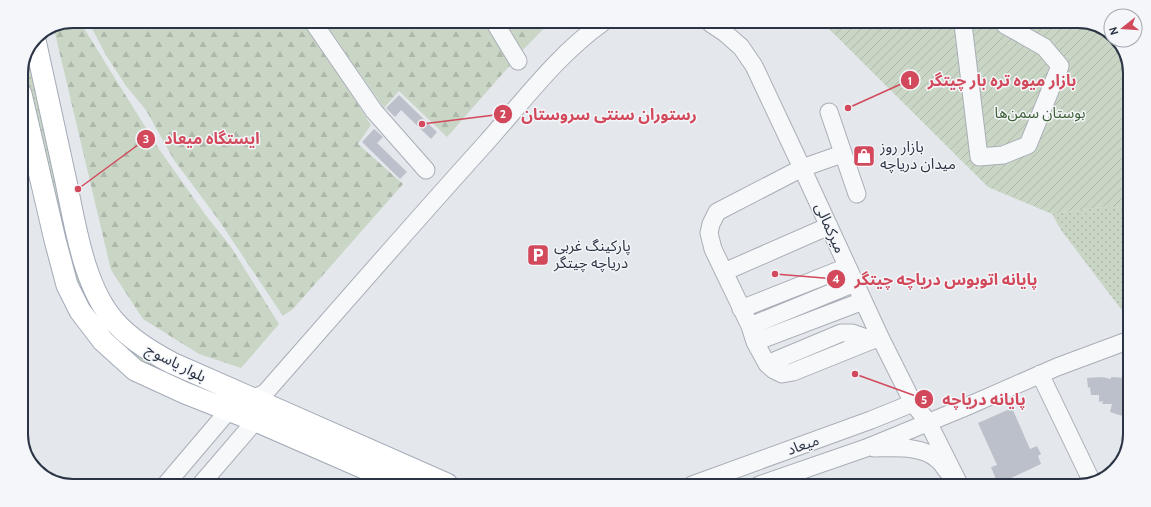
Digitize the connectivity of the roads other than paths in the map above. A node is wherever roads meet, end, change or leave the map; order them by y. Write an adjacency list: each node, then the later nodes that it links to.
1 (317, 28): 13 (street)
2 (498, 28): 8 (street)
3 (595, 28): 27 (street)
4 (718, 28): 12 (street, میرکمالی)
5 (964, 28): 6 (street)
6 (1012, 28)
7 (37, 47): 27 (main road, بلوار یاسوج)
8 (518, 61)
9 (828, 112): 11 (street)
10 (28, 124): 28 (main road, بلوار یاسوج)
11 (842, 154): 12 (street); 14 (street)
12 (802, 168): 15 (street, میرکمالی); 17 (street)
13 (426, 170)
14 (857, 194)
15 (829, 226): 16 (street, میرکمالی); 17 (street)
16 (847, 267): 18 (street, میرکمالی); 20 (street)
17 (724, 272): 20 (street)
18 (855, 283): 19 (street, میرکمالی); 21 (street)
19 (863, 301): 22 (street, میرکمالی); 23 (street)
20 (741, 309): 21 (street)
21 (750, 326): 23 (street)
22 (876, 338): 23 (street); 26 (street, میرکمالی)
23 (756, 342)
24 (1123, 343): 25 (street, میعاد)
25 (1040, 374): 30 (street, میعاد); 32 (street)
26 (913, 403): 29 (street, میعاد); 30 (street, میرکمالی)
27 (260, 405): 28 (main road, بلوار یاسوج); 34 (street); 35 (main road, بلوار یاسوج); 36 (main road, بلوار یاسوج)
28 (229, 410): 33 (street)
29 (871, 420): 31 (street); 37 (street, میعاد)
30 (928, 422): 31 (street, میعاد); 40 (street, میرکمالی)
31 (866, 448): 38 (street, میعاد); 39 (street)
32 (1090, 477)
33 (170, 479)
34 (205, 479)
35 (391, 479)
36 (435, 479)
37 (706, 479)
38 (776, 479)
39 (954, 479)
40 (956, 479)

